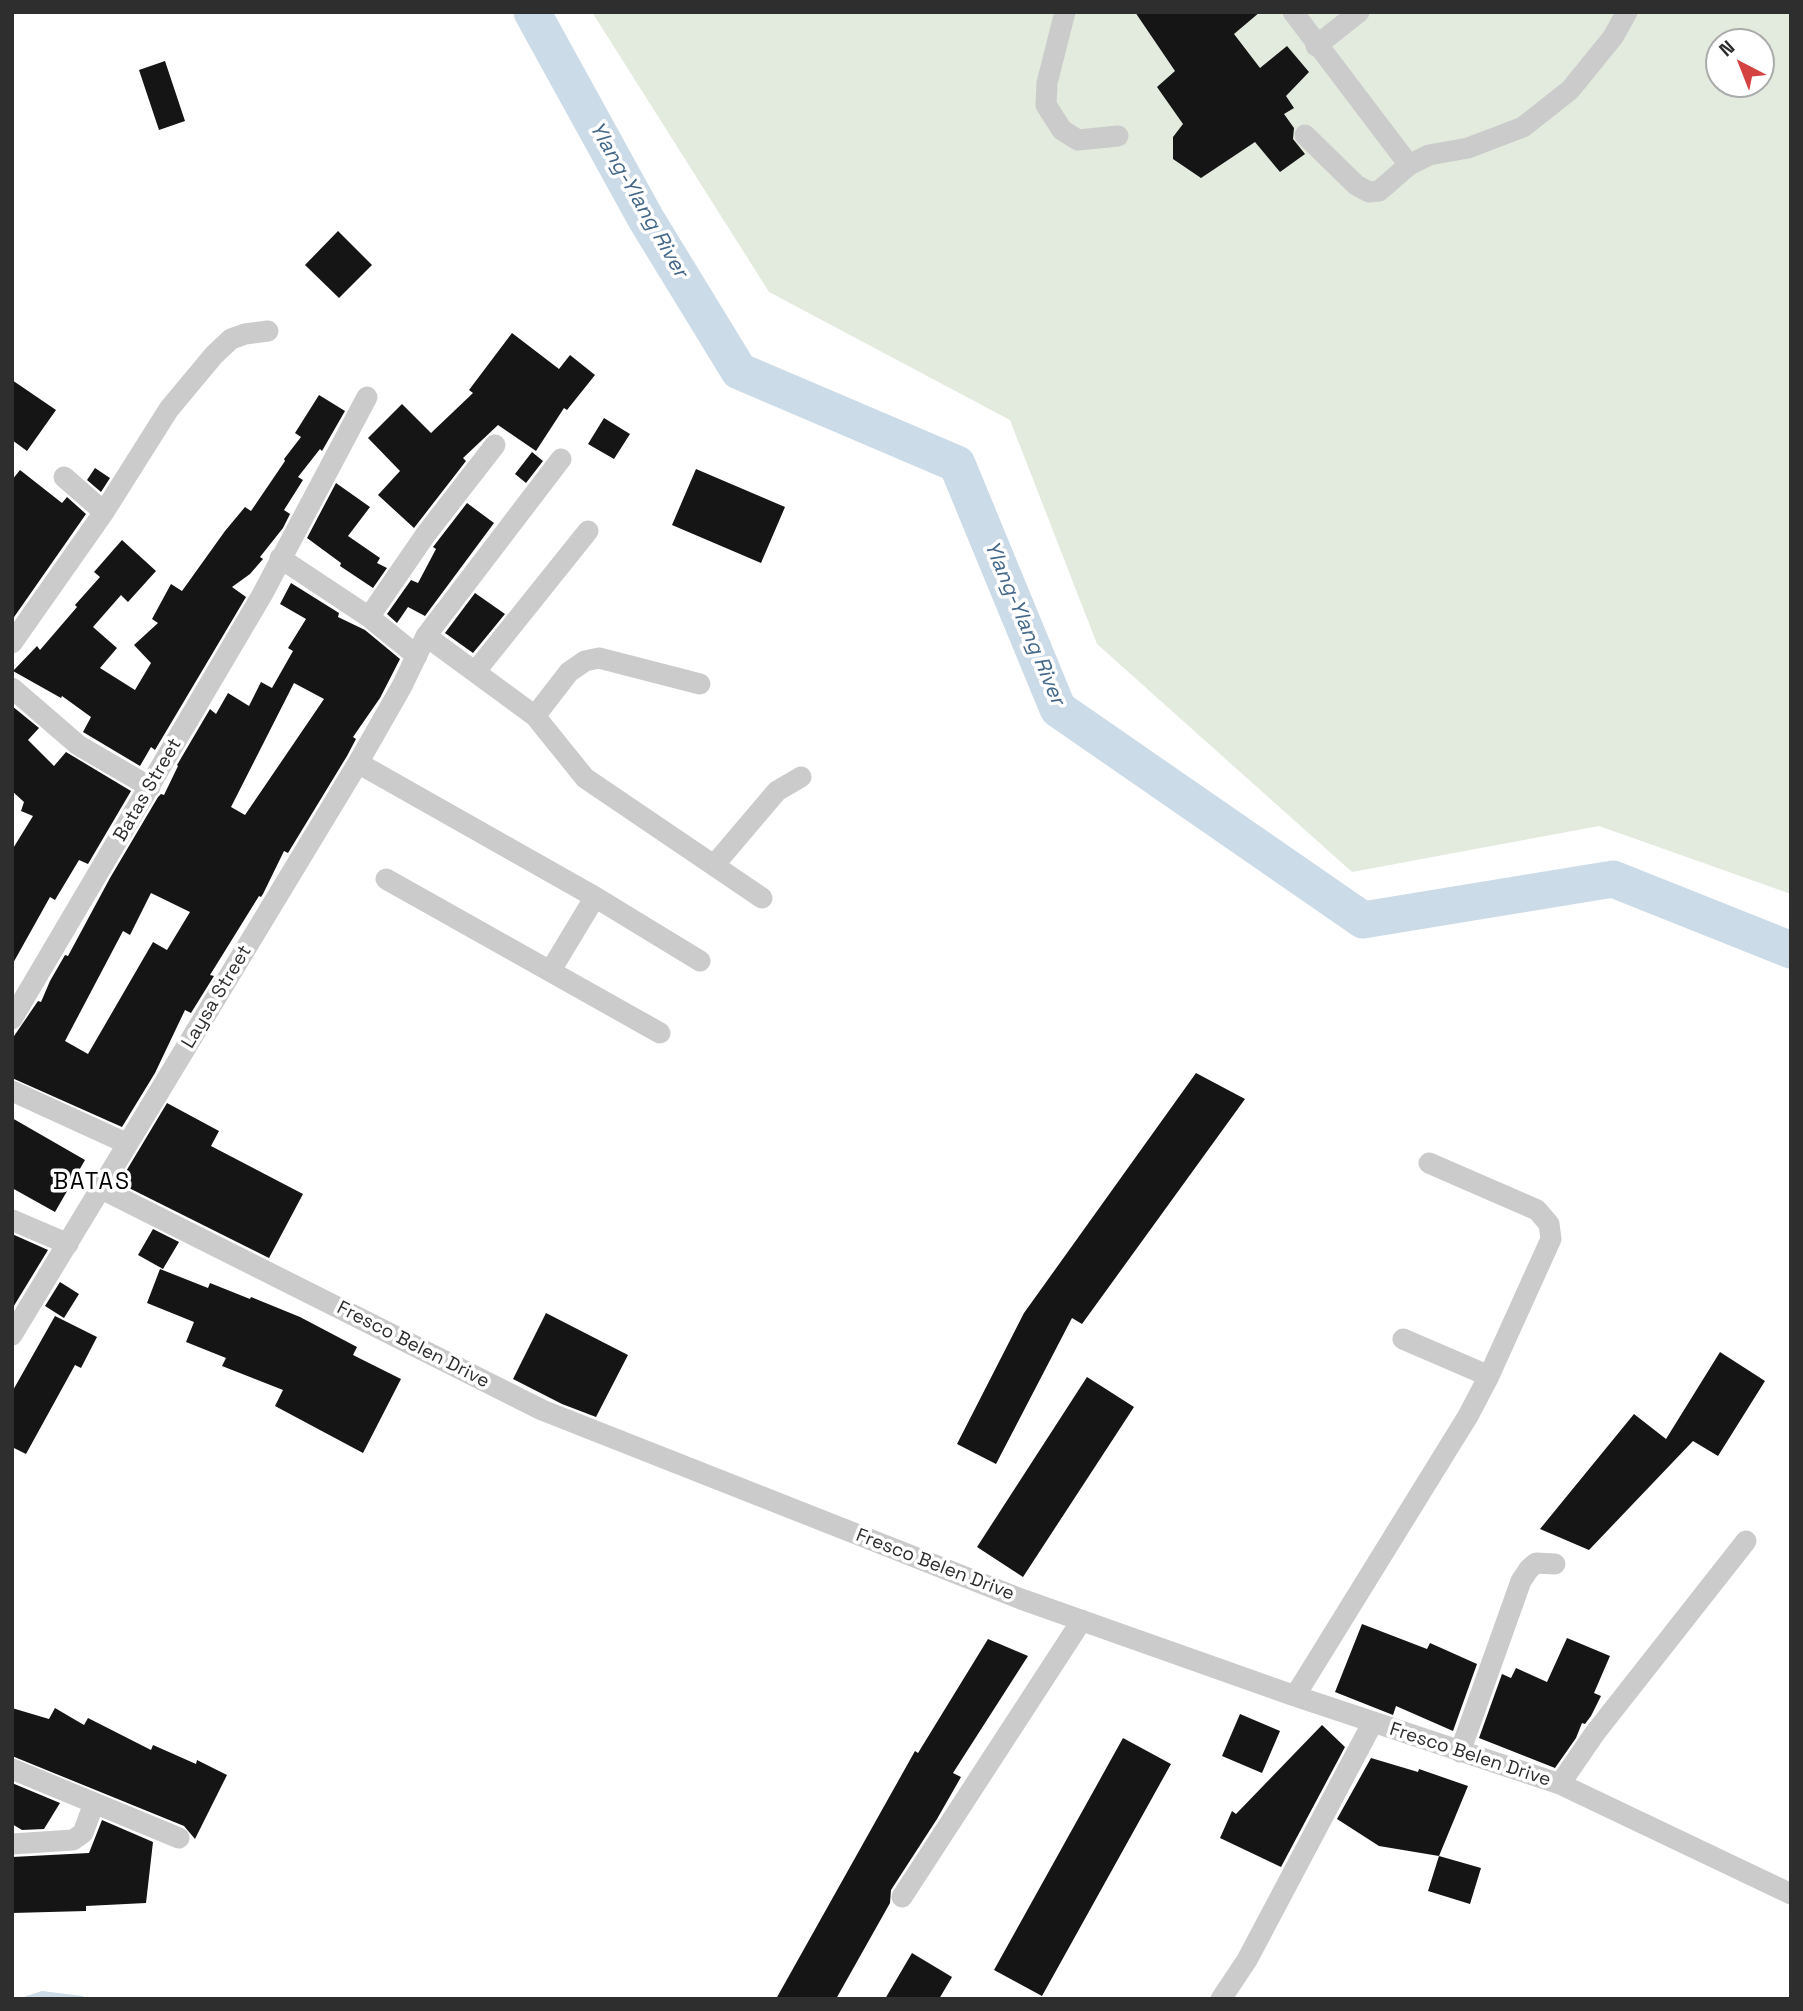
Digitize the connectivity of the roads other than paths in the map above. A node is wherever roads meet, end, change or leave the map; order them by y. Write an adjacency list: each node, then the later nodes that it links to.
1 (1065, 12): 7 (street)
2 (1293, 12): 5 (street)
3 (1359, 12): 5 (street)
4 (1627, 12): 8 (street)
5 (1316, 46): 8 (street)
6 (1304, 135): 8 (street)
7 (1118, 136)
8 (1409, 165)
9 (268, 331): 14 (street)
10 (368, 397): 16 (street, Batas Street)
11 (495, 445): 17 (street)
12 (561, 459): 18 (street, Laysa Street)
13 (64, 477): 14 (street)
14 (104, 512): 19 (street)
15 (588, 531): 21 (street)
16 (281, 558): 17 (street); 27 (street, Batas Street)
17 (369, 617): 20 (street)
18 (426, 636): 20 (street, Laysa Street); 21 (street)
19 (12, 643)
20 (416, 656): 25 (street, Laysa Street)
21 (475, 672): 24 (street)
22 (700, 684): 24 (street)
23 (12, 688): 27 (street)
24 (535, 716): 28 (street)
25 (358, 763): 30 (street); 37 (street, Laysa Street)
26 (801, 777): 28 (street)
27 (150, 787): 34 (street, Batas Street)
28 (715, 864): 31 (street)
29 (386, 878): 33 (street)
30 (595, 897): 32 (street); 33 (street)
31 (762, 898)
32 (700, 961)
33 (551, 970): 35 (street)
34 (12, 1019)
35 (660, 1033)
36 (12, 1091): 37 (street)
37 (128, 1144): 39 (street, Laysa Street)
38 (1429, 1163): 44 (street)
39 (100, 1188): 41 (street, Laysa Street); 47 (street, Fresco Belen Drive)
40 (12, 1220): 41 (street)
41 (68, 1244): 42 (street, Laysa Street)
42 (12, 1335)
43 (1403, 1339): 44 (street)
44 (1489, 1376): 48 (street)
45 (1746, 1541): 52 (street)
46 (1555, 1564): 50 (street)
47 (1082, 1620): 48 (street, Fresco Belen Drive); 57 (street)
48 (1295, 1696): 49 (street, Fresco Belen Drive)
49 (1373, 1722): 50 (street, Fresco Belen Drive); 58 (street)
50 (1460, 1752): 52 (street, Fresco Belen Drive)
51 (12, 1769): 53 (street)
52 (1560, 1784): 56 (street, Fresco Belen Drive)
53 (94, 1803): 54 (street); 55 (street)
54 (179, 1838)
55 (12, 1844)
56 (1791, 1894)
57 (902, 1897)
58 (1221, 1999)

